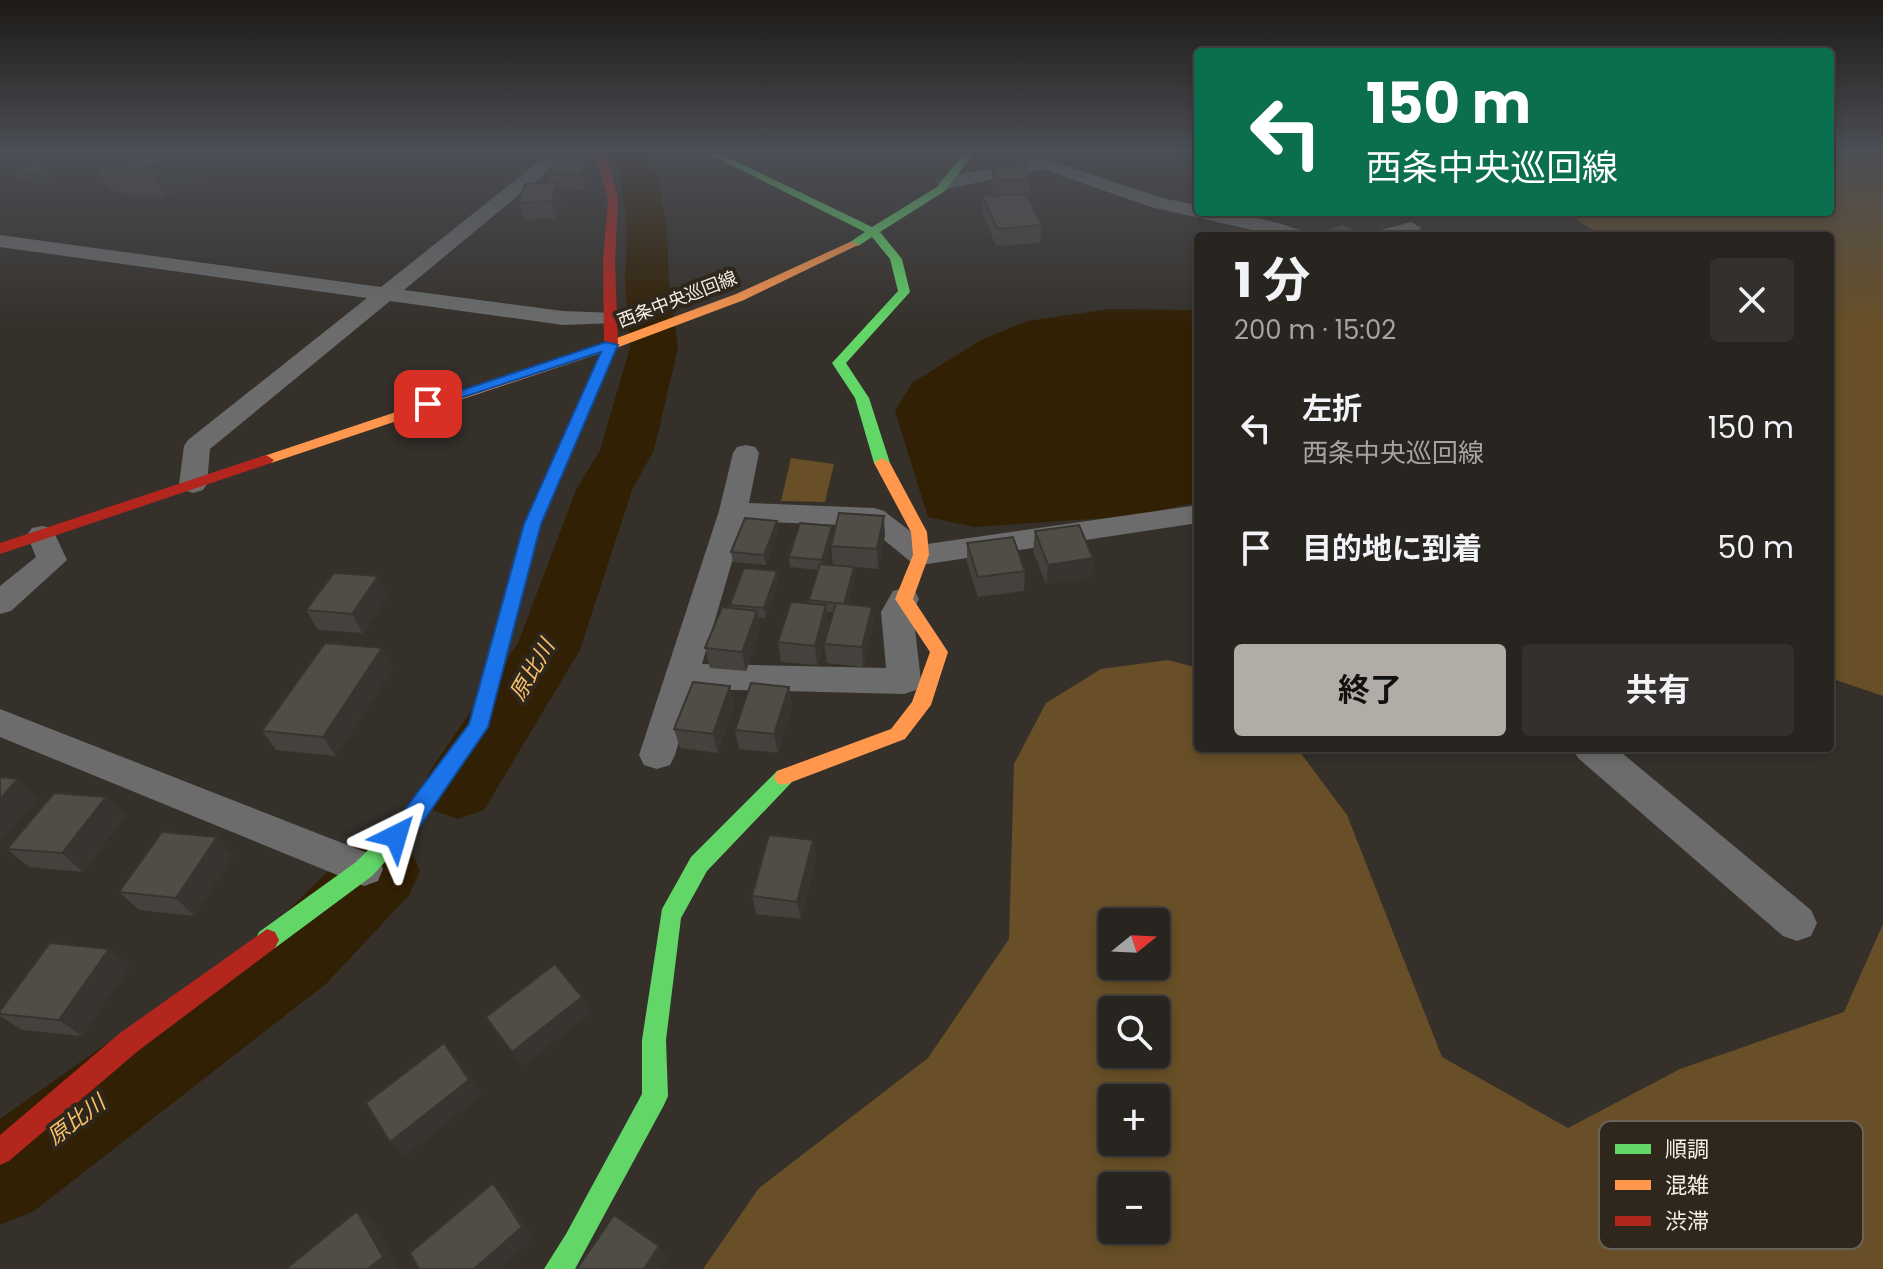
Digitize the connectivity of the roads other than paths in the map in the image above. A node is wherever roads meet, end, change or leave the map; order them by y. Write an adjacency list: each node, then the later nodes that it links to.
1 (489, 209): 11 (street)
2 (613, 209): 12 (street)
3 (827, 209): 9 (street)
4 (911, 209): 9 (street, 西条中央巡回線)
5 (1222, 216): 7 (street)
6 (1411, 228): 8 (street)
7 (1288, 232)
8 (1396, 232)
9 (875, 233): 13 (street, 西条中央巡回線); 20 (street)
10 (0, 241): 11 (street)
11 (384, 293): 12 (street); 15 (street)
12 (608, 318): 13 (street)
13 (620, 342): 15 (street, 西条中央巡回線); 27 (street)
14 (746, 453): 16 (street)
15 (193, 484): 18 (street, 西条中央巡回線)
16 (733, 511): 20 (street); 23 (street)
17 (1194, 515): 20 (street)
18 (42, 535): 19 (street, 西条中央巡回線); 22 (street)
19 (0, 549)
20 (921, 555): 21 (street)
21 (904, 599): 23 (street); 30 (street)
22 (0, 603)
23 (682, 676): 26 (street)
24 (0, 722): 27 (street)
25 (1596, 752): 28 (street)
26 (657, 755)
27 (364, 869): 29 (street)
28 (1797, 923)
29 (0, 1152)
30 (558, 1269)

